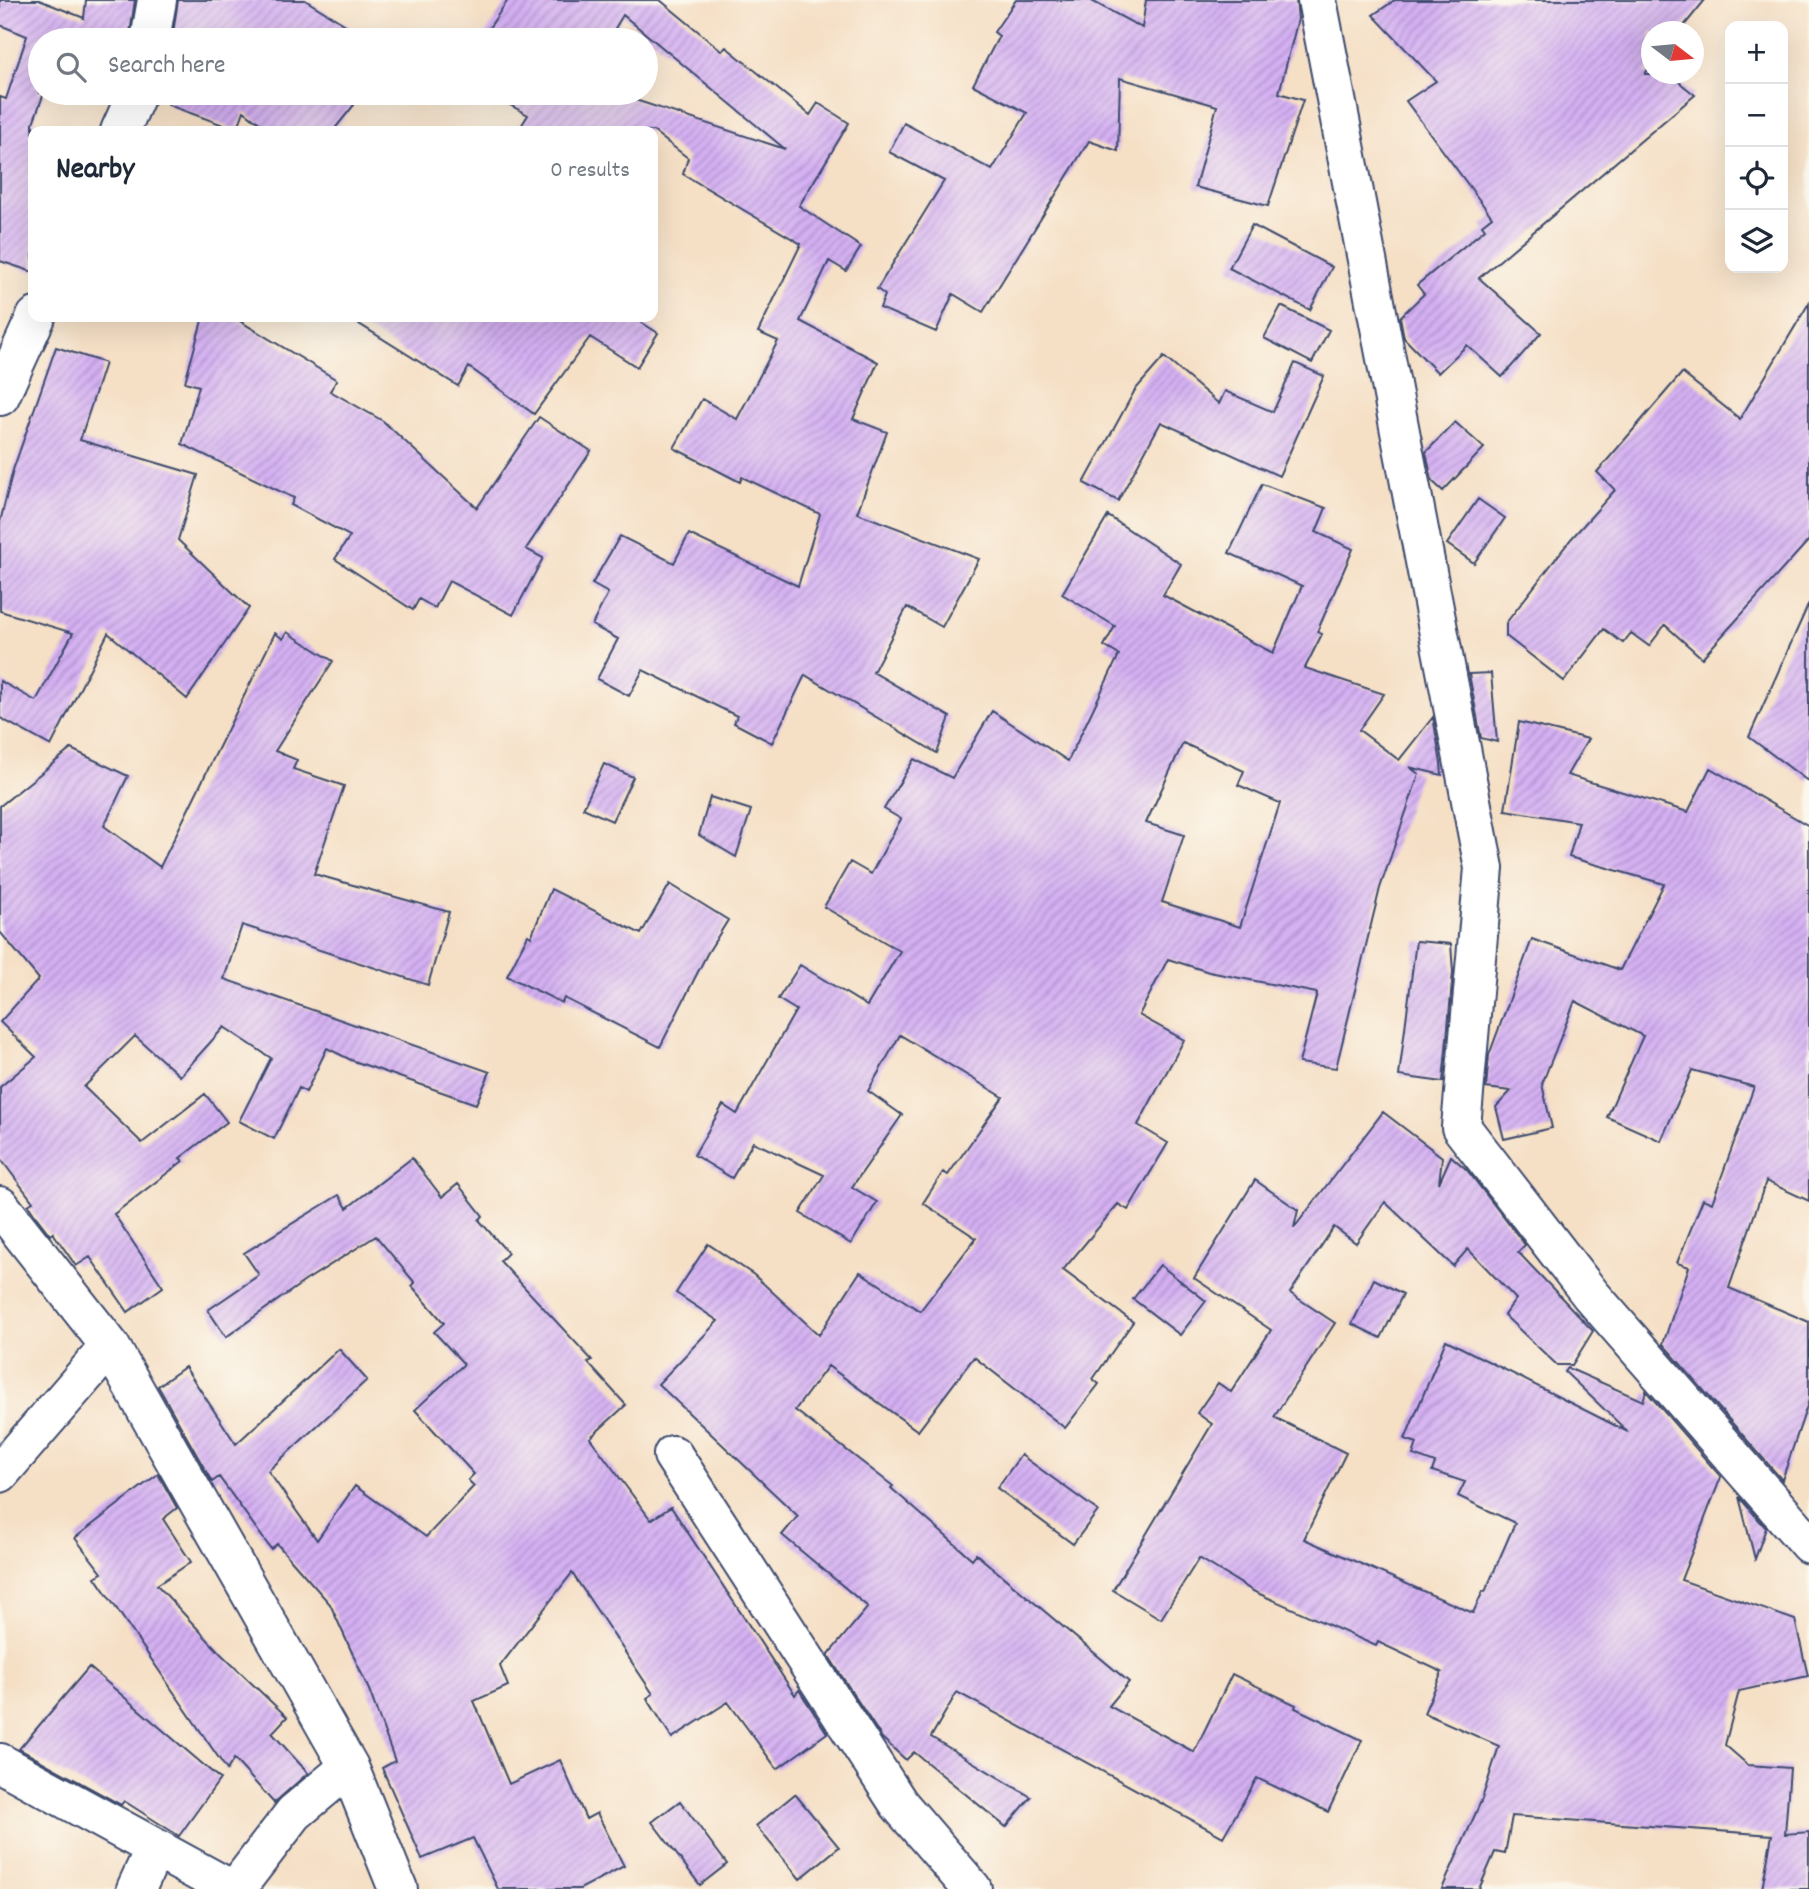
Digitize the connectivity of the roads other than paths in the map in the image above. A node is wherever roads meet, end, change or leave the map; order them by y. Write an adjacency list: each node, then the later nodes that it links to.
1 (157, 0): 3 (street)
2 (1317, 0): 12 (street)
3 (152, 28)
4 (132, 105): 5 (street)
5 (122, 126)
6 (34, 322): 7 (street)
7 (0, 396)
8 (0, 1206): 9 (street)
9 (110, 1346): 11 (street); 14 (street)
10 (673, 1455): 18 (street)
11 (0, 1474)
12 (1809, 1544)
13 (0, 1763): 15 (street)
14 (349, 1767): 15 (street); 17 (street)
15 (155, 1848): 16 (street)
16 (136, 1889)
17 (398, 1889)
18 (971, 1889)

